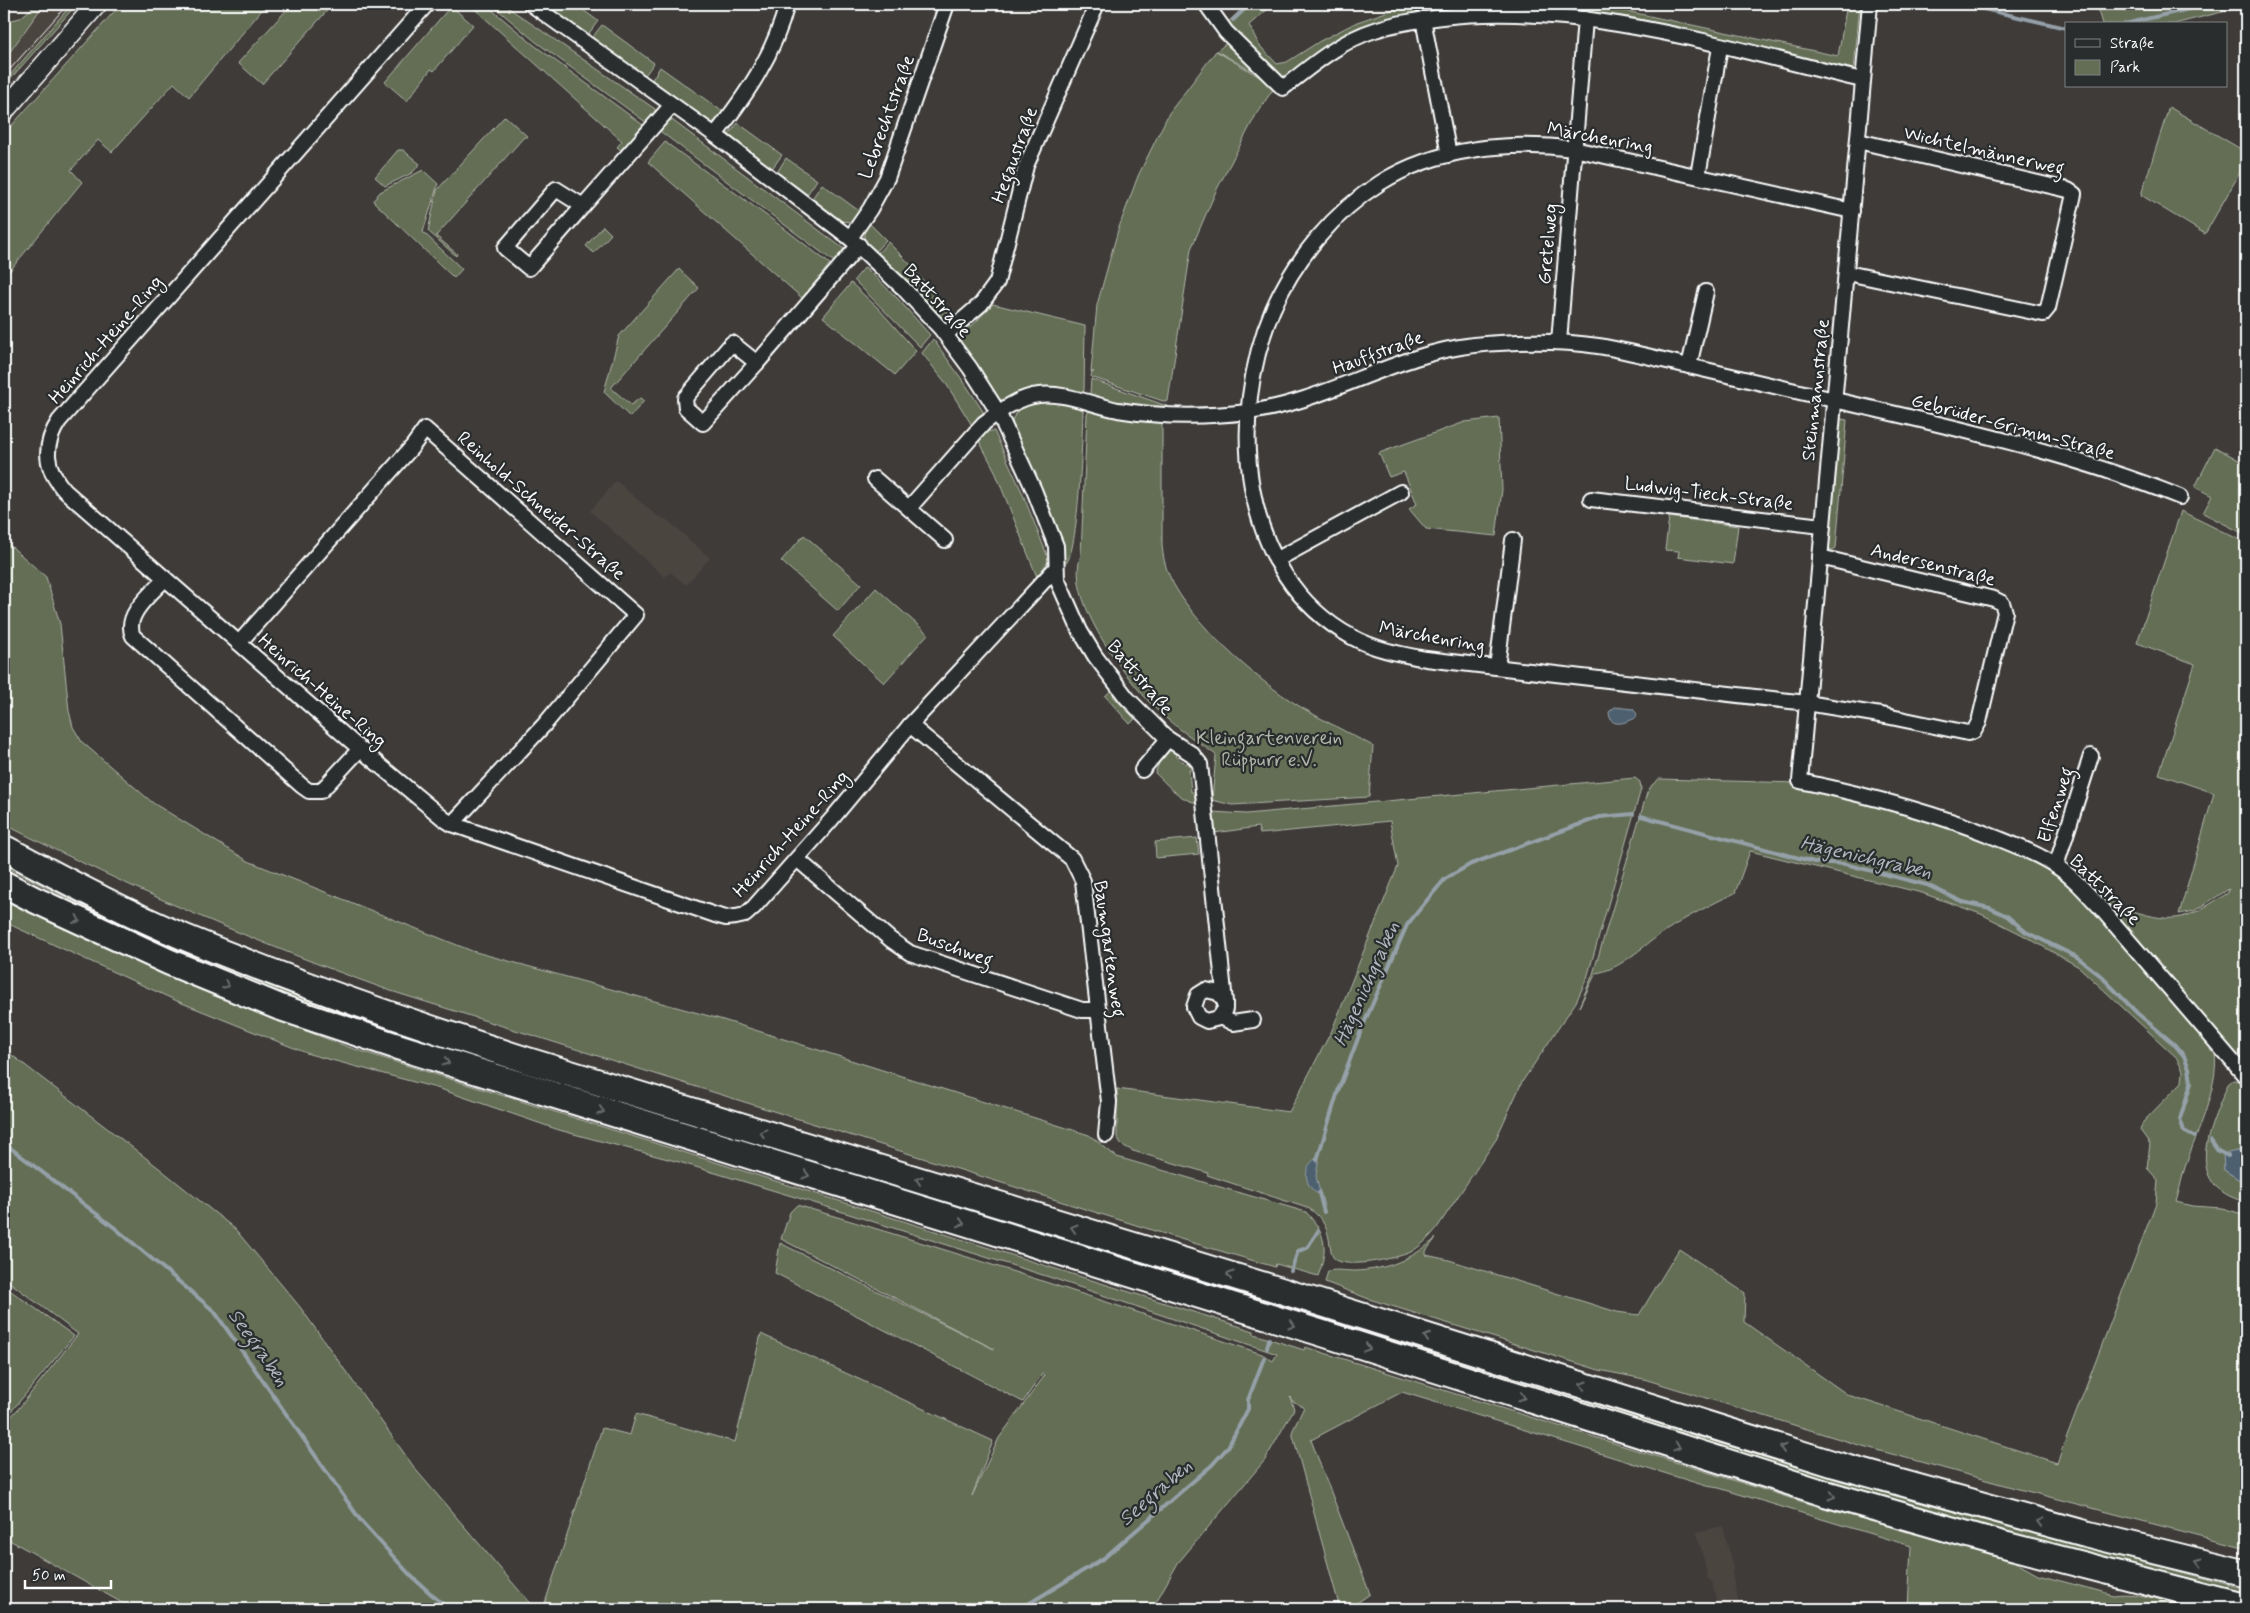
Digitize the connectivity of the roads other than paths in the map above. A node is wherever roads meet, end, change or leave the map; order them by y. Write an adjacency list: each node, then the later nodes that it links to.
1 (97, 4): 14 (main road)
2 (427, 4): 43 (street, Heinrich-Heine-Ring)
3 (531, 4): 13 (street, Battstraße)
4 (787, 4): 15 (street)
5 (947, 4): 22 (street, Lebrechtstraße)
6 (1097, 4): 25 (street, Hegaustraße)
7 (1206, 4): 9 (street)
8 (1870, 4): 12 (street, Steinmannstraße)
9 (1424, 19): 10 (street); 18 (street)
10 (1586, 20): 11 (street); 17 (street, Gretelweg)
11 (1720, 47): 12 (street); 19 (street)
12 (1862, 80): 16 (street, Steinmannstraße)
13 (672, 105): 15 (street, Battstraße); 20 (street)
14 (4, 111)
15 (715, 136): 22 (street, Battstraße)
16 (1858, 141): 21 (street, Steinmannstraße); 23 (street, Wichtelmännerweg)
17 (1574, 149): 18 (street, Märchenring); 19 (street, Märchenring); 26 (street, Gretelweg)
18 (1449, 155): 31 (street, Märchenring)
19 (1698, 176): 21 (street, Märchenring)
20 (583, 206): 20 (street)
21 (1852, 211): 23 (street, Steinmannstraße)
22 (855, 242): 25 (street, Battstraße); 27 (street, Lebrechtstraße)
23 (1847, 273): 29 (street, Steinmannstraße)
24 (1706, 292): 28 (street)
25 (946, 334): 30 (street, Battstraße)
26 (1559, 342): 28 (street, Hauffstraße); 31 (street, Hauffstraße)
27 (757, 363): 27 (street, Lebrechtstraße)
28 (1689, 366): 29 (street, Hauffstraße)
29 (1834, 400): 34 (street, Gebrüder-Grimm-Straße); 37 (street, Steinmannstraße)
30 (998, 412): 31 (street, Hauffstraße); 36 (street, Hauffstraße); 42 (street, Battstraße)
31 (1248, 412): 41 (street, Märchenring)
32 (875, 479): 36 (street)
33 (1401, 492): 41 (street)
34 (2180, 498)
35 (1591, 499): 37 (street, Ludwig-Tieck-Straße)
36 (908, 508): 38 (street)
37 (1822, 526): 40 (street, Steinmannstraße)
38 (945, 540)
39 (1513, 540): 45 (street)
40 (1820, 557): 46 (street, Steinmannstraße); 46 (street, Andersenstraße)
41 (1276, 560): 45 (street, Märchenring)
42 (1055, 569): 47 (street, Heinrich-Heine-Ring); 48 (street, Battstraße)
43 (165, 579): 44 (street, Heinrich-Heine-Ring); 49 (street)
44 (239, 643): 49 (street, Heinrich-Heine-Ring); 53 (street, Reinhold-Schneider-Straße)
45 (1497, 667): 46 (street, Märchenring)
46 (1807, 703): 52 (street, Steinmannstraße)
47 (910, 725): 56 (street, Heinrich-Heine-Ring); 63 (street, Baumgartenweg)
48 (1168, 739): 51 (street, Battstraße); 62 (street, Battstraße)
49 (360, 749): 53 (street, Heinrich-Heine-Ring)
50 (2091, 756): 57 (street, Elfenweg)
51 (1142, 770)
52 (1800, 781): 57 (street, Battstraße)
53 (452, 824): 56 (street, Heinrich-Heine-Ring)
54 (4, 830): 58 (highway)
55 (4, 848): 58 (highway)
56 (797, 859): 63 (street, Buschweg)
57 (2056, 866): 66 (street, Battstraße)
58 (71, 883): 68 (highway, one-way to 58)
59 (4, 884): 61 (highway)
60 (4, 889): 61 (highway)
61 (32, 899): 69 (highway, one-way to 69)
62 (1225, 1002): 64 (street); 64 (street)
63 (1099, 1010): 67 (street, Baumgartenweg)
64 (1221, 1017): 65 (street)
65 (1253, 1020)
66 (2246, 1077)
67 (1106, 1135)
68 (2246, 1573)
69 (2246, 1607)

